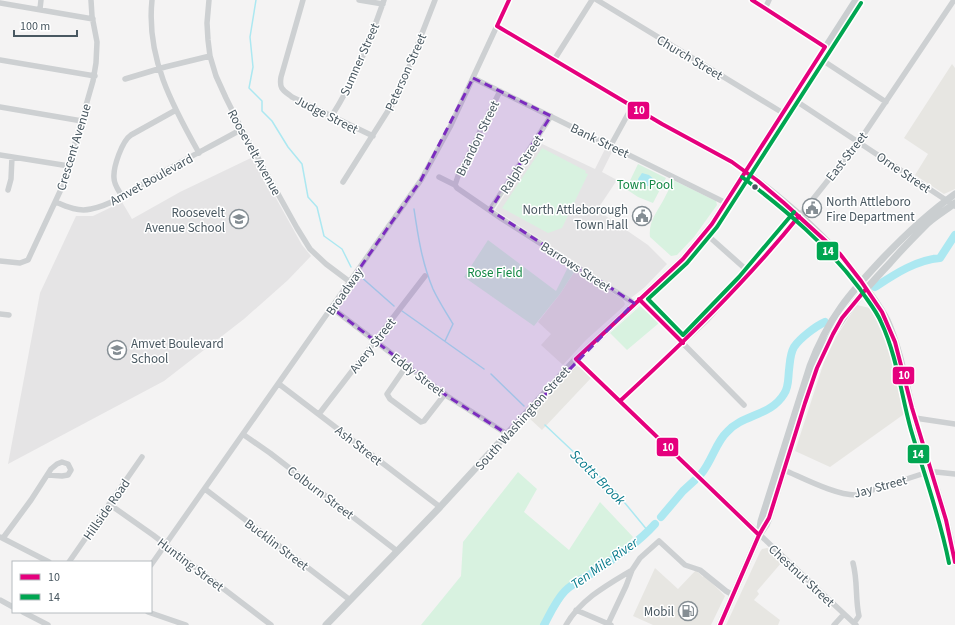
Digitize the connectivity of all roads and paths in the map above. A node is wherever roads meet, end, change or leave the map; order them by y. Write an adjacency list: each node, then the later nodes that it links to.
1 (41, 0): 17 (street)
2 (91, 0): 19 (street, Crescent Avenue)
3 (152, 0): 26 (street)
4 (209, 0): 22 (street, Roosevelt Avenue)
5 (303, 0): 38 (street, Judge Street)
6 (359, 0): 15 (street)
7 (435, 0): 41 (street, Peterson Street)
8 (508, 0): 20 (street, Broadway)
9 (592, 0): 25 (street)
10 (597, 0): 36 (street, Church Street)
11 (752, 0): 18 (street)
12 (769, 0): 18 (street)
13 (856, 0): 21 (main road, South Washington Street)
14 (954, 0): 32 (street, East Street)
15 (383, 2): 38 (street, Sumner Street)
16 (0, 3): 17 (street)
17 (40, 9): 19 (street)
18 (764, 9): 21 (street)
19 (93, 20): 27 (street, Crescent Avenue)
20 (497, 26): 25 (street); 28 (street, Broadway)
21 (825, 47): 23 (main road, South Washington Street)
22 (210, 56): 26 (street); 40 (street, Roosevelt Avenue)
23 (819, 58): 31 (main road, South Washington Street); 32 (street)
24 (0, 60): 27 (street)
25 (554, 60): 33 (street)
26 (160, 68): 29 (street); 35 (street)
27 (94, 76): 39 (street, Crescent Avenue)
28 (473, 78): 30 (street, Bank Street); 65 (street, Broadway)
29 (125, 79)
30 (500, 91): 37 (street, Bank Street); 51 (street, Brandon Street)
31 (793, 99): 36 (main road, South Washington Street); 42 (street, Orne Street)
32 (886, 102): 42 (street, East Street)
33 (633, 105): 43 (street); 48 (street)
34 (0, 107): 39 (street)
35 (176, 110): 44 (street); 54 (street)
36 (784, 113): 48 (main road, South Washington Street)
37 (551, 116): 43 (street, Bank Street); 58 (street, Ralph Street)
38 (332, 117): 41 (street, Judge Street)
39 (82, 120): 47 (street, Crescent Avenue)
40 (242, 129): 44 (street, Amvet Boulevard); 65 (street, Roosevelt Avenue)
41 (373, 136): 50 (street, Peterson Street)
42 (858, 142): 57 (street, Orne Street); 59 (street, East Street)
43 (611, 145): 56 (street, Bank Street)
44 (199, 153): 54 (street, Amvet Boulevard)
45 (0, 154): 46 (street)
46 (12, 156): 47 (street); 52 (street)
47 (69, 166): 55 (street, Crescent Avenue)
48 (746, 172): 56 (main road, South Washington Street); 59 (main road)
49 (439, 177): 51 (street, Barrows Street)
50 (343, 182)
51 (455, 185): 58 (street, Barrows Street)
52 (8, 190)
53 (955, 194): 57 (main road)
54 (122, 196): 55 (street, Amvet Boulevard)
55 (56, 202): 61 (street, Crescent Avenue)
56 (726, 203): 60 (main road, South Washington Street)
57 (952, 204): 64 (main road); 66 (main road)
58 (490, 210): 67 (street, Barrows Street)
59 (799, 216): 62 (street, East Street); 64 (main road)
60 (705, 233): 62 (street); 67 (main road, South Washington Street)
61 (0, 261)
62 (750, 273): 72 (street, East Street)
63 (425, 276): 71 (street, Avery Street)
64 (861, 281): 66 (main road); 92 (main road)
65 (350, 282): 68 (street, Broadway)
66 (866, 289): 80 (main road); 85 (main road)
67 (637, 301): 72 (street, Barrows Street); 73 (main road, South Washington Street)
68 (332, 308): 71 (street, Eddy Street); 75 (street, Broadway)
69 (0, 314): 70 (street)
70 (9, 315)
71 (376, 342): 74 (street, Eddy Street); 79 (street, Avery Street)
72 (683, 342): 77 (street, East Street); 78 (street, Barrows Street)
73 (576, 359): 77 (street, Chestnut Street); 82 (main road, South Washington Street)
74 (407, 365): 76 (street, Eddy Street); 76 (street)
75 (279, 384): 79 (street, Ash Street); 83 (street, Broadway)
76 (445, 394): 82 (street, Eddy Street)
77 (620, 401): 92 (street, Chestnut Street)
78 (744, 405)
79 (319, 414): 91 (street, Ash Street)
80 (915, 418): 81 (street); 86 (main road)
81 (955, 424)
82 (507, 434): 91 (main road, South Washington Street)
83 (244, 435): 89 (street, Broadway); 95 (street, Colburn Street)
84 (142, 457): 90 (street, Hillside Road)
85 (784, 470): 86 (street, Jay Street); 92 (main road)
86 (931, 472): 87 (street); 98 (main road)
87 (955, 474)
88 (48, 475): 93 (street)
89 (205, 489): 94 (street, Broadway); 104 (street, Bucklin Street)
90 (109, 504): 94 (street, Hunting Street); 97 (street, Hillside Road)
91 (440, 507): 95 (main road, South Washington Street)
92 (759, 535): 102 (main road); 109 (street, Chestnut Street)
93 (1, 537): 96 (street)
94 (166, 544): 100 (street, Broadway); 114 (street, Hunting Street)
95 (397, 551): 104 (main road, South Washington Street)
96 (47, 561)
97 (70, 561)
98 (955, 562)
99 (853, 563): 111 (street)
100 (152, 564)
101 (632, 570): 102 (street); 106 (street); 110 (street)
102 (733, 595): 117 (main road)
103 (0, 600): 105 (street)
104 (350, 600): 115 (main road, South Washington Street)
105 (12, 606)
106 (576, 610): 110 (street); 116 (street)
107 (25, 613): 112 (street)
108 (151, 613): 113 (street)
109 (844, 614): 111 (street, Chestnut Street); 118 (street)
110 (610, 624)
111 (855, 624)
112 (48, 625)
113 (186, 625)
114 (271, 625)
115 (326, 625)
116 (566, 625)
117 (720, 625)
118 (834, 625)

